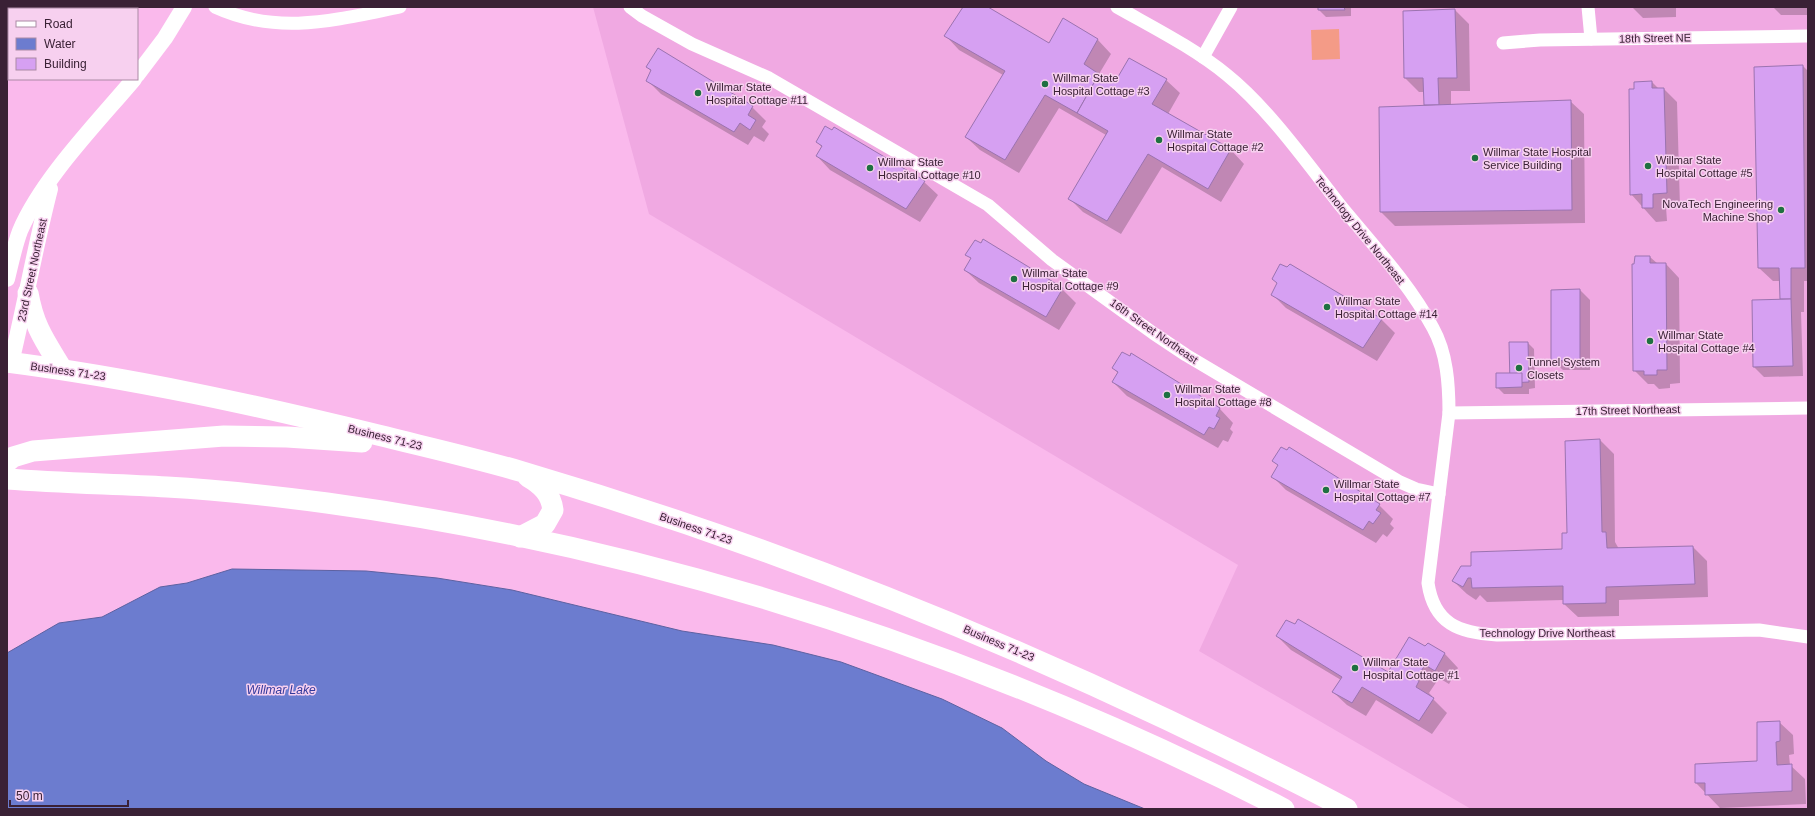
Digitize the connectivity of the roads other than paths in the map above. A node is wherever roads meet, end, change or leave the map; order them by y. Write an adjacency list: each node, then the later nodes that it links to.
1 (184, 7): 12 (street)
2 (215, 7): 3 (street)
3 (400, 7)
4 (630, 7): 25 (street, 16th Street Northeast)
5 (1117, 7): 11 (street, Technology Drive Northeast)
6 (1231, 7): 11 (street)
7 (1588, 7): 9 (street)
8 (1808, 36): 9 (street, 18th Street NE)
9 (1591, 39): 10 (street, 18th Street NE)
10 (1502, 43)
11 (1203, 57): 20 (street, Technology Drive Northeast)
12 (138, 74)
13 (133, 80): 14 (street, 23rd Street Northeast)
14 (53, 178): 15 (street, 23rd Street Northeast); 16 (street, 23rd Street Northeast)
15 (7, 279)
16 (28, 293): 17 (street, 23rd Street Northeast); 18 (highway)
17 (8, 365): 18 (highway, Business 71-23)
18 (62, 369): 21 (highway, Business 71-23)
19 (1808, 408): 20 (street, 17th Street Northeast)
20 (1449, 413): 25 (street, Technology Drive Northeast)
21 (467, 457): 22 (highway); 23 (highway, Business 71-23)
22 (7, 462)
23 (519, 471): 26 (highway); 29 (highway, Business 71-23)
24 (7, 479): 26 (highway)
25 (1439, 494): 27 (street, Technology Drive Northeast)
26 (520, 537): 28 (highway)
27 (1808, 637)
28 (1284, 809)
29 (1347, 809)

